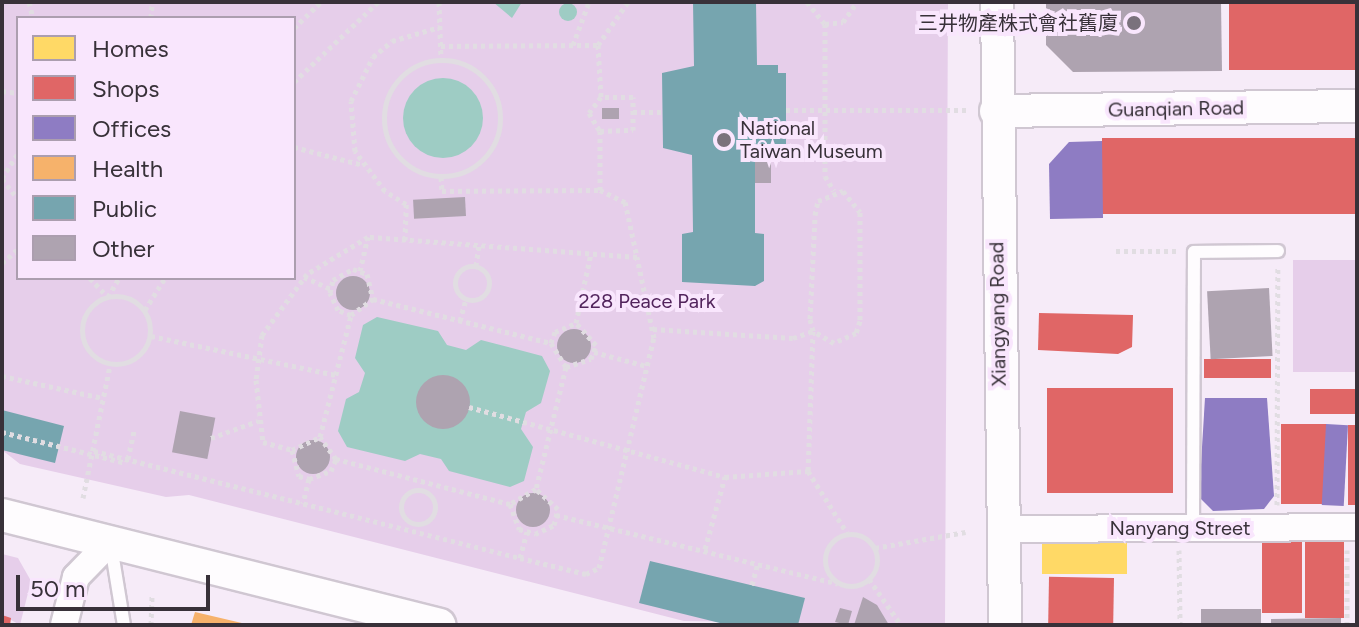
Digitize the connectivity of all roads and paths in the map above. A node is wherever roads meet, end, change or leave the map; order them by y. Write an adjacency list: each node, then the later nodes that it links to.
1 (321, 2): 10 (path)
2 (378, 2): 16 (path)
3 (439, 2): 11 (path)
4 (589, 2): 12 (path)
5 (628, 2): 13 (path)
6 (807, 2): 9 (path)
7 (857, 2): 9 (path)
8 (997, 2): 21 (street, Xiangyang Road)
9 (825, 24): 20 (path)
10 (296, 26)
11 (440, 27): 14 (path); 27 (path)
12 (573, 45): 13 (path); 14 (path)
13 (598, 45): 17 (path)
14 (441, 46): 15 (path)
15 (441, 60): 28 (path); 28 (path)
16 (296, 80)
17 (601, 97): 22 (path); 24 (path)
18 (1357, 106): 21 (street, Guanqian Road)
19 (786, 110): 20 (path)
20 (825, 111): 21 (path); 31 (path)
21 (996, 111): 95 (street, Xiangyang Road)
22 (633, 112): 23 (path); 24 (path)
23 (663, 112)
24 (600, 131): 30 (path)
25 (296, 148): 27 (path)
26 (16, 156): 29 (path)
27 (363, 165): 34 (path)
28 (441, 177): 30 (path)
29 (2, 179): 32 (path)
30 (600, 190): 40 (path)
31 (835, 192): 56 (path); 56 (path)
32 (16, 196)
33 (368, 237): 34 (path); 42 (path); 43 (path)
34 (405, 240): 35 (path)
35 (479, 245): 39 (path); 41 (path)
36 (1116, 251): 38 (path)
37 (1278, 251): 38 (lane); 94 (path)
38 (1194, 252): 93 (lane)
39 (591, 253): 40 (path); 54 (path)
40 (637, 257): 55 (path)
41 (476, 266): 50 (path); 50 (path)
42 (360, 271): 47 (path); 49 (path)
43 (304, 277): 47 (path); 60 (path)
44 (92, 280): 48 (path)
45 (118, 280): 48 (path)
46 (164, 280): 51 (path)
47 (331, 289): 52 (path)
48 (108, 297): 51 (path); 61 (path)
49 (373, 299): 52 (path); 53 (path)
50 (466, 299): 53 (path)
51 (145, 310): 57 (path)
52 (351, 315): 64 (path)
53 (460, 321): 58 (path)
54 (576, 323): 58 (path); 59 (path)
55 (653, 329): 56 (path); 62 (path)
56 (813, 331): 79 (path)
57 (151, 336): 60 (path); 61 (path)
58 (551, 343): 63 (path)
59 (594, 352): 62 (path); 63 (path)
60 (259, 356): 64 (path); 68 (path)
61 (110, 365): 66 (path)
62 (647, 366): 74 (path)
63 (566, 367): 69 (path)
64 (336, 375): 72 (path)
65 (2, 376): 66 (path)
66 (103, 398): 76 (path)
67 (469, 407): 69 (path)
68 (258, 421): 73 (path); 75 (path)
69 (551, 427): 74 (path); 83 (path)
70 (134, 430): 78 (path)
71 (2, 432): 78 (path)
72 (320, 437): 75 (path); 77 (path)
73 (211, 438)
74 (628, 446): 80 (path); 90 (path)
75 (292, 450): 81 (path)
76 (94, 451): 78 (path); 85 (path)
77 (336, 459): 81 (path); 82 (path)
78 (127, 461): 86 (path)
79 (808, 471): 80 (path); 98 (path)
80 (725, 477): 101 (path)
81 (309, 479): 86 (path)
82 (427, 482): 84 (path); 87 (path)
83 (536, 489): 87 (path); 89 (path)
84 (424, 490): 91 (path); 91 (path)
85 (83, 498)
86 (303, 503): 91 (path)
87 (510, 504): 96 (path)
88 (2, 515): 99 (street)
89 (556, 515): 90 (path); 96 (path)
90 (609, 525): 101 (path); 102 (path)
91 (412, 527): 102 (path)
92 (1352, 527): 94 (street, Nanyang Street); 115 (path)
93 (1186, 528): 94 (street, Nanyang Street); 95 (street, Nanyang Street); 114 (path)
94 (1277, 528)
95 (1003, 529): 113 (street, Xiangyang Road)
96 (527, 532): 102 (path)
97 (966, 532): 100 (path)
98 (847, 533): 100 (path); 105 (path)
99 (110, 542): 108 (street); 109 (lane); 111 (street)
100 (875, 548): 104 (path)
101 (705, 550): 103 (path)
102 (520, 558)
103 (758, 563): 105 (path); 106 (path)
104 (869, 579): 105 (path); 112 (path)
105 (838, 584)
106 (752, 585)
107 (152, 595): 110 (path)
108 (64, 625)
109 (124, 625)
110 (151, 625)
111 (439, 625)
112 (900, 625)
113 (1005, 625)
114 (1180, 625)
115 (1347, 625)

